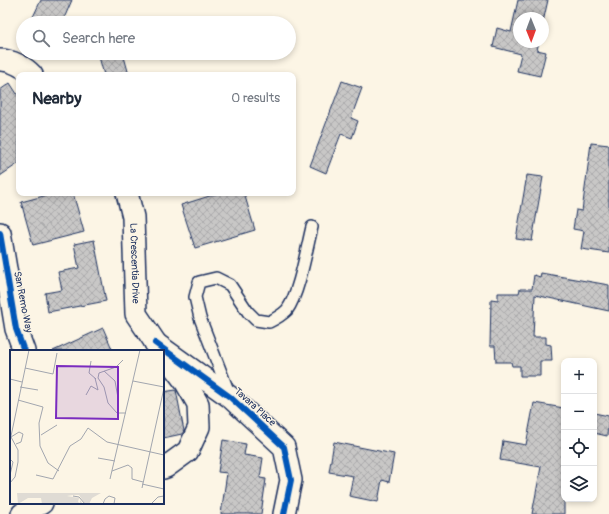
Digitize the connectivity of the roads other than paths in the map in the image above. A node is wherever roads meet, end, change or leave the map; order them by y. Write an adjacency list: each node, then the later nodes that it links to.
1 (0, 60): 2 (street)
2 (30, 72)
3 (128, 196): 6 (street, La Crescentia Drive)
4 (312, 226): 10 (lane)
5 (0, 234): 7 (street, San Remo Way)
6 (160, 349)
7 (24, 350)
8 (164, 352): 10 (street, Tavara Place)
9 (164, 354): 11 (street, La Crescentia Drive)
10 (230, 397): 14 (street, Tavara Place)
11 (164, 468)
12 (40, 504): 13 (street)
13 (22, 514)
14 (284, 514)

